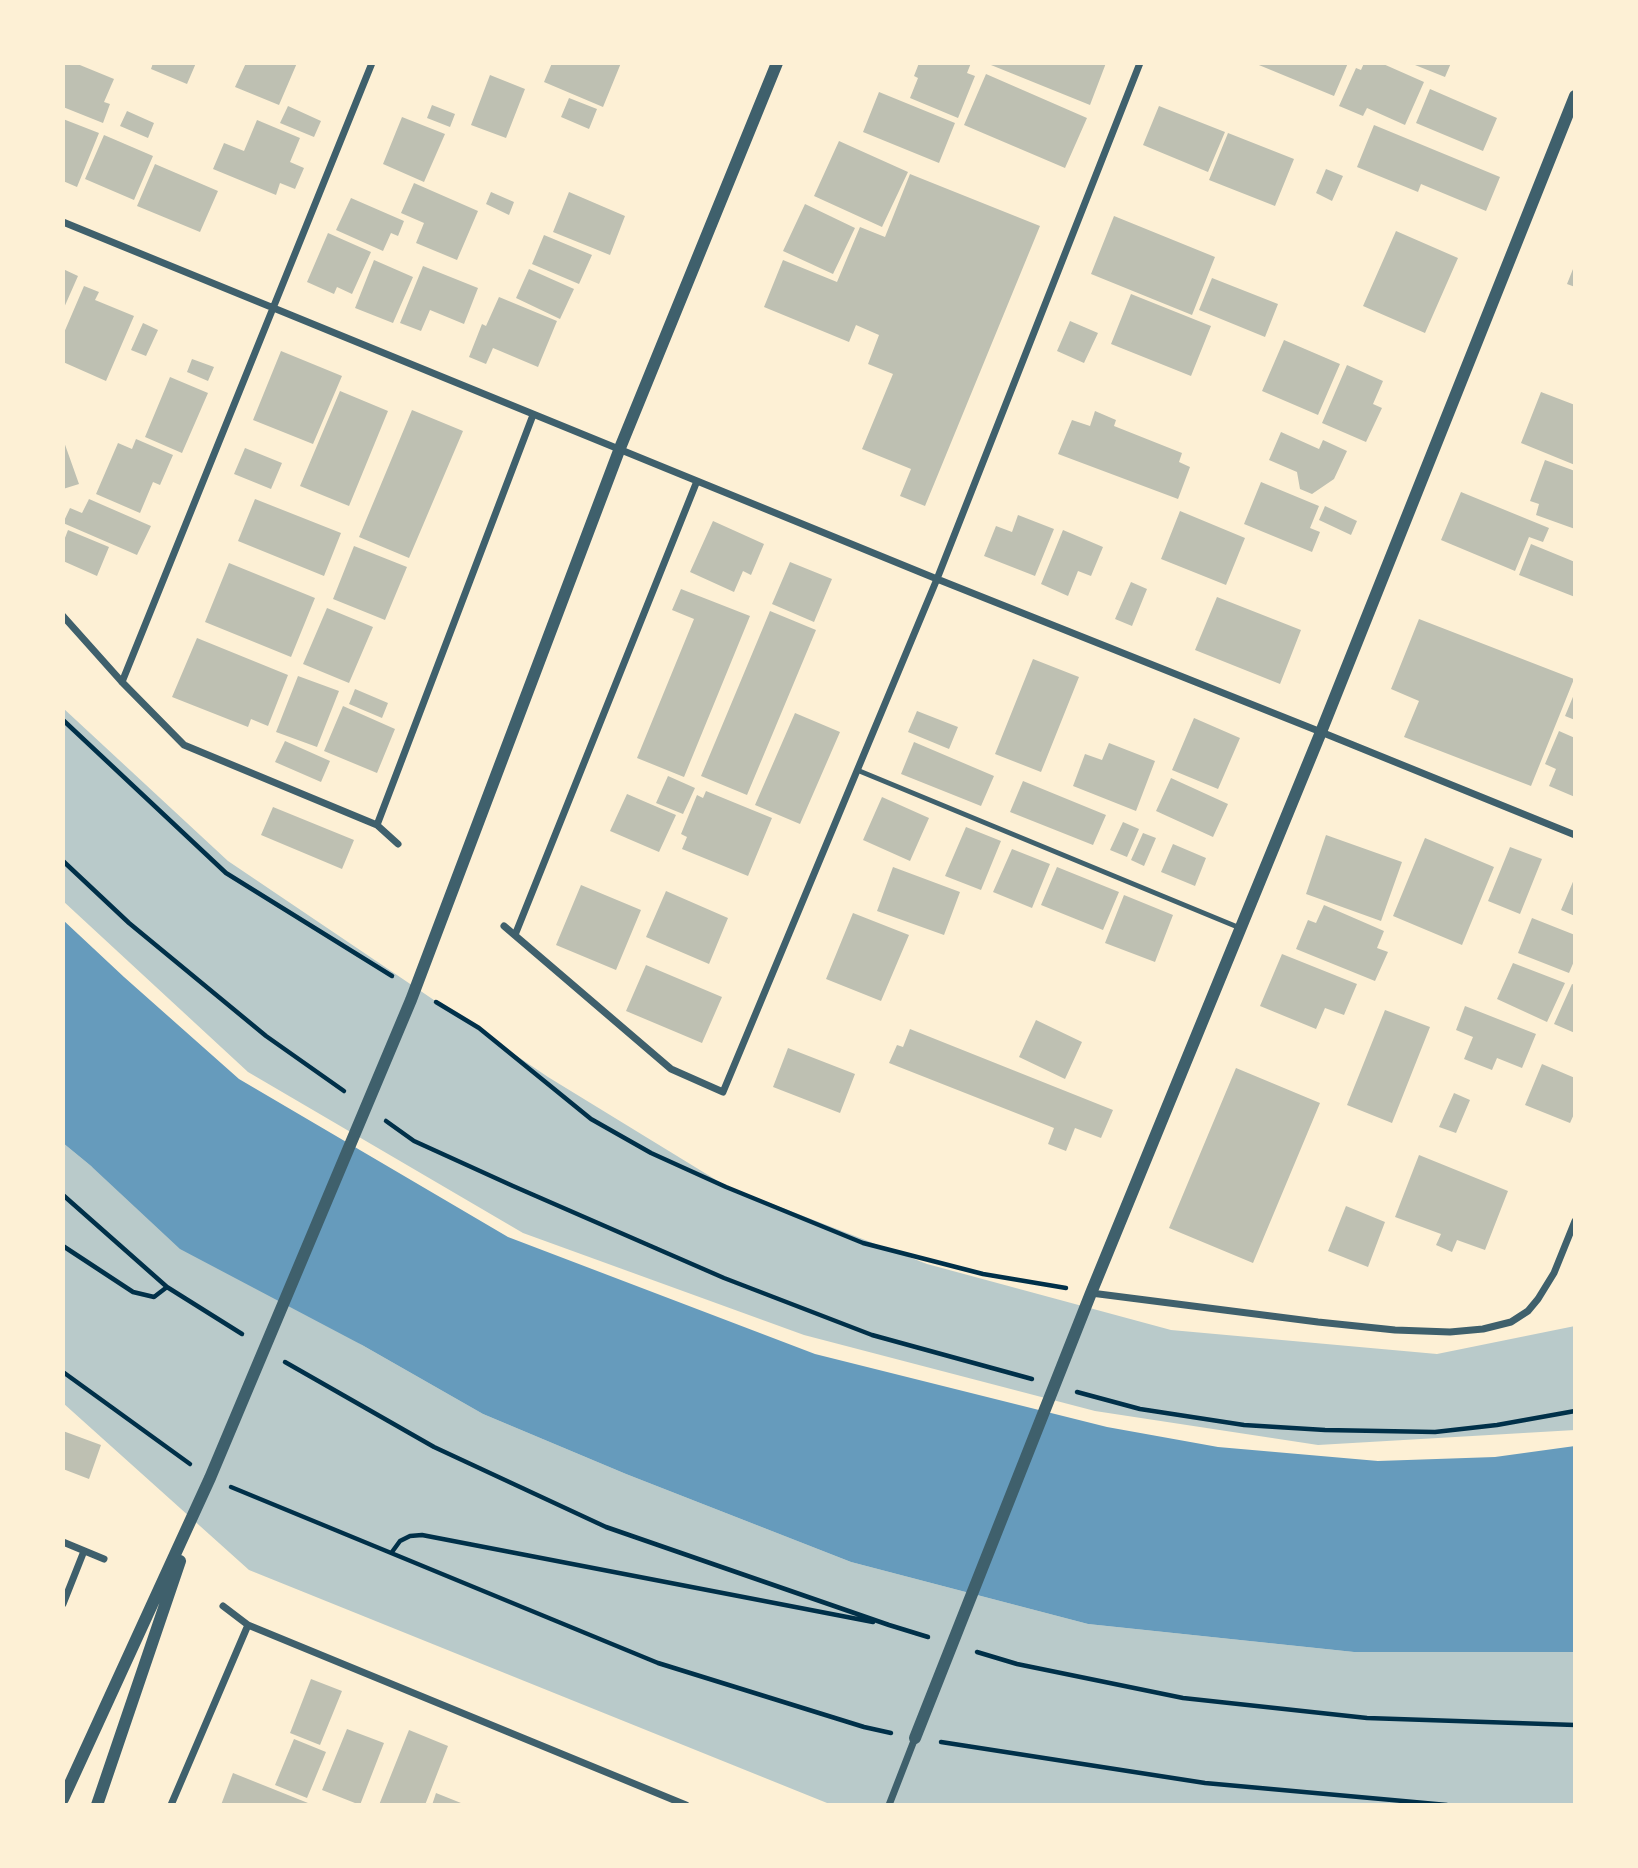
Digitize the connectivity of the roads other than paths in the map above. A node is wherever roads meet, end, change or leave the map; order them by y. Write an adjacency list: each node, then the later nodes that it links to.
1 (372, 63): 6 (street)
2 (777, 63): 8 (street)
3 (1140, 63): 10 (street)
4 (1575, 96): 13 (street)
5 (63, 222): 6 (street)
6 (273, 309): 7 (street); 12 (street)
7 (533, 415): 8 (street); 15 (street)
8 (620, 449): 9 (street); 23 (street)
9 (698, 481): 10 (street); 20 (street)
10 (937, 579): 13 (street); 14 (street)
11 (63, 616): 12 (street)
12 (122, 682): 15 (street)
13 (1321, 732): 16 (street); 19 (street)
14 (857, 770): 19 (lane); 20 (street)
15 (377, 825): 17 (street)
16 (1575, 835)
17 (398, 844)
18 (504, 926): 20 (street)
19 (1240, 928): 22 (street)
20 (515, 935)
21 (1575, 1220): 22 (street)
22 (1091, 1293): 30 (street)
23 (210, 1478): 31 (street); 32 (street)
24 (63, 1542): 25 (street)
25 (84, 1550): 26 (street); 27 (street)
26 (104, 1559)
27 (63, 1604)
28 (223, 1606): 29 (street)
29 (248, 1625): 33 (street); 34 (street)
30 (915, 1738): 35 (street)
31 (63, 1799)
32 (97, 1805)
33 (171, 1805)
34 (686, 1805)
35 (889, 1805)

